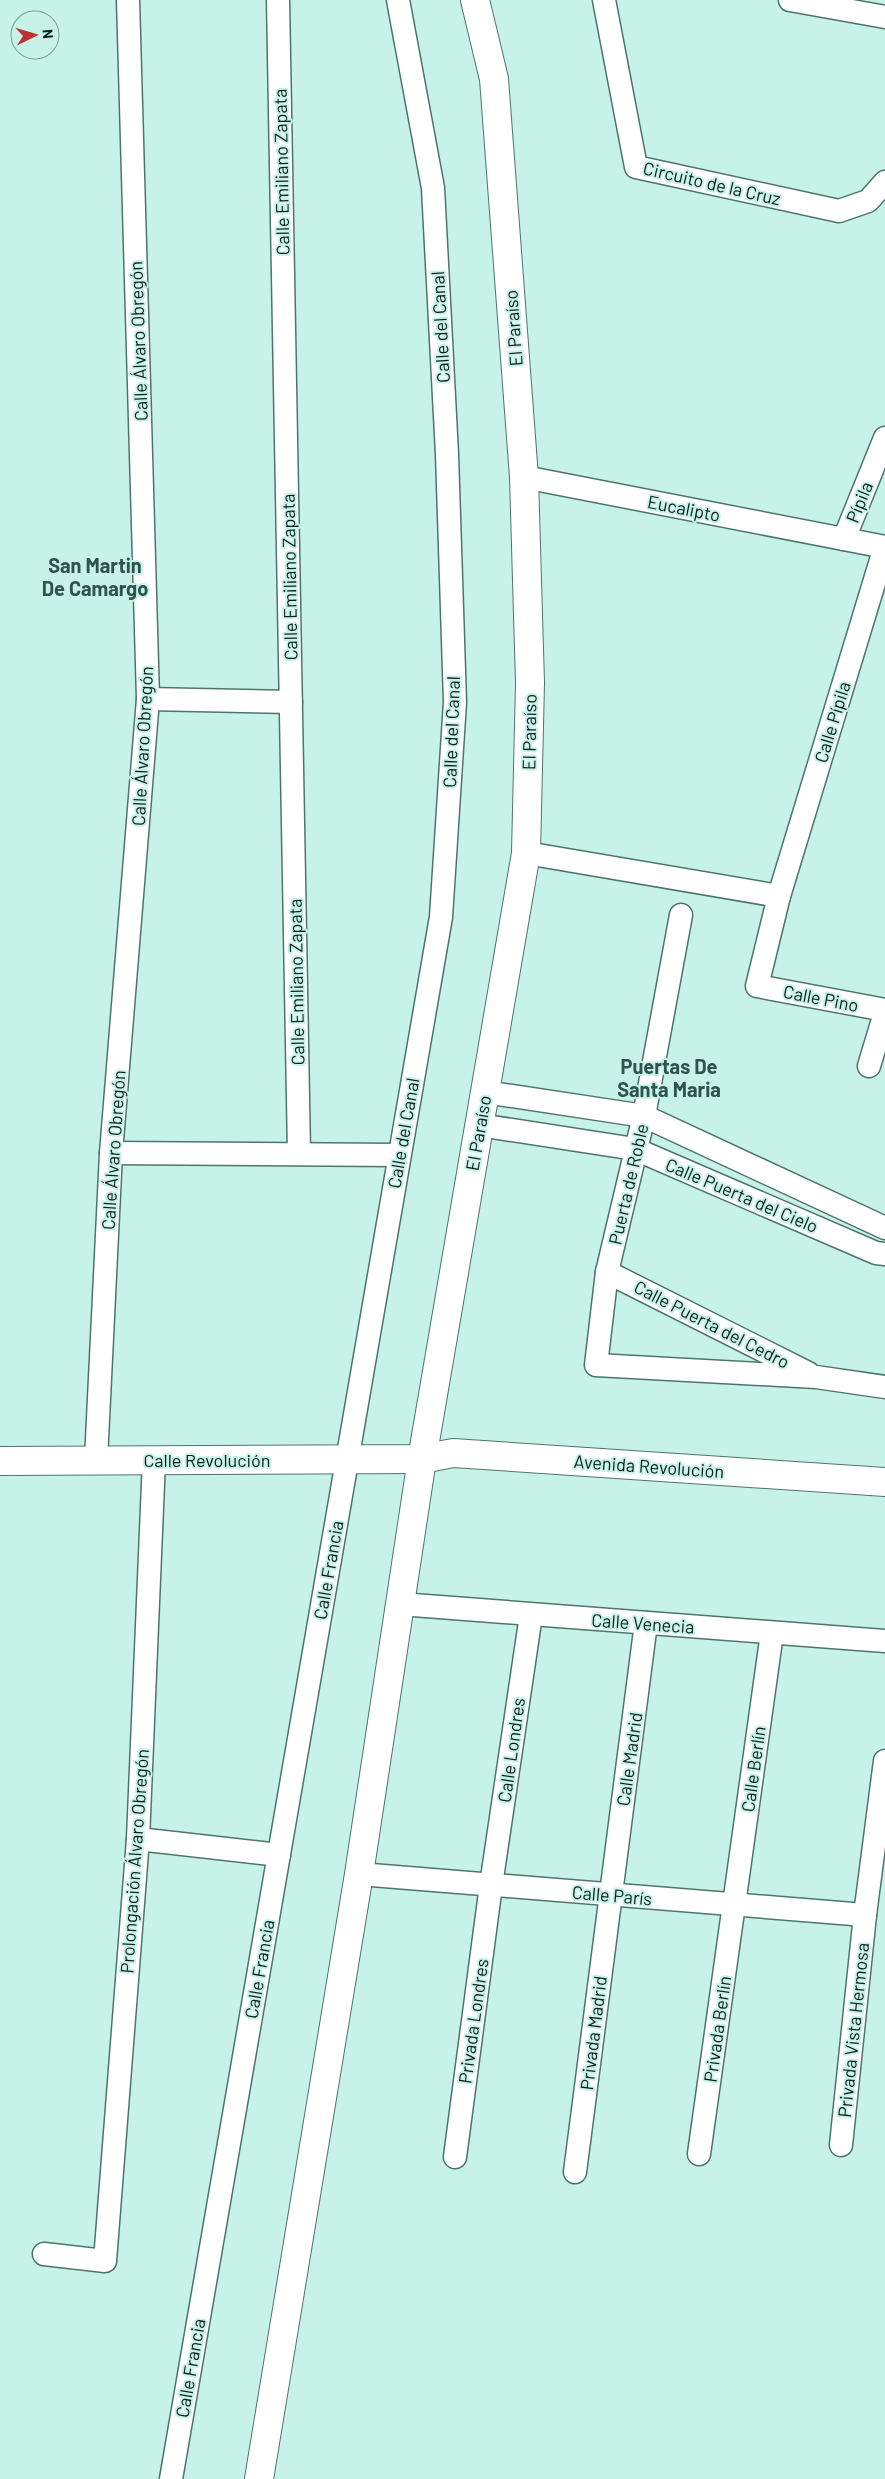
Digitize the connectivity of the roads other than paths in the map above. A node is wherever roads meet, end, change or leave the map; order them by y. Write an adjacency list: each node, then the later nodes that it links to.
1 (128, 0): 13 (street, Calle Álvaro Obregón)
2 (278, 0): 14 (street, Calle Emiliano Zapata)
3 (398, 0): 27 (street, Calle del Canal)
4 (475, 0): 10 (street, El Paraíso)
5 (604, 0): 8 (street, Circuito de la Cruz)
6 (790, 0): 7 (street)
7 (885, 17)
8 (885, 182)
9 (885, 438): 11 (street, Pípila)
10 (524, 477): 11 (street, Eucalipto); 15 (street, El Paraíso)
11 (844, 539): 12 (street, Eucalipto)
12 (885, 547): 16 (street, Calle Pípila)
13 (148, 699): 14 (street); 25 (street, Calle Álvaro Obregón)
14 (291, 702): 26 (street, Calle Emiliano Zapata)
15 (526, 853): 16 (street); 21 (street, El Paraíso)
16 (779, 896): 18 (street, Calle Pípila)
17 (680, 915): 22 (street, Puerta de Roble)
18 (757, 986): 19 (street, Calle Pino)
19 (885, 1012): 20 (street)
20 (869, 1066)
21 (485, 1092): 22 (street, Calle Puerta del Cielo); 23 (street, El Paraíso)
22 (644, 1116): 24 (street, Puerta de Roble); 28 (street, Calle Puerta del Cielo)
23 (479, 1125): 24 (street, Calle Puerta del Cielo); 35 (street, El Paraíso)
24 (635, 1149): 29 (street, Calle Puerta del Cielo); 30 (street, Puerta de Roble)
25 (111, 1152): 26 (street); 36 (street, Calle Álvaro Obregón)
26 (299, 1153): 27 (street)
27 (399, 1155): 34 (street, Calle del Canal)
28 (885, 1228)
29 (885, 1254)
30 (607, 1272): 31 (street, Puerta de Roble); 32 (street, Calle Puerta del Cedro)
31 (596, 1365): 32 (street, Calle Puerta del Cedro)
32 (816, 1377): 33 (street, Calle Puerta del Cedro)
33 (885, 1387)
34 (353, 1459): 35 (street, Calle Revolución); 37 (street, Calle Revolución); 47 (street, Calle Francia)
35 (418, 1459): 39 (street, Avenida Revolución); 40 (street)
36 (96, 1460): 37 (street, Calle Revolución); 38 (street, Calle Revolución)
37 (154, 1460): 46 (street, Prolongación Álvaro Obregón)
38 (0, 1461)
39 (885, 1482)
40 (400, 1604): 41 (street, Calle Venecia); 48 (street)
41 (531, 1614): 42 (street, Calle Venecia); 49 (street, Calle Londres)
42 (646, 1623): 43 (street, Calle Venecia); 50 (street, Calle Madrid)
43 (772, 1633): 44 (street, Calle Venecia); 51 (street, Calle Berlín)
44 (885, 1642)
45 (885, 1761): 52 (street, Privada Vista Hermosa)
46 (138, 1839): 47 (street); 57 (street, Prolongación Álvaro Obregón)
47 (279, 1855): 58 (street, Calle Francia)
48 (359, 1874): 49 (street, Calle París); 59 (street)
49 (491, 1885): 50 (street, Calle París); 55 (street, Privada Londres)
50 (611, 1894): 51 (street, Calle París); 56 (street, Privada Madrid)
51 (734, 1904): 52 (street, Calle París); 54 (street, Privada Berlín)
52 (865, 1915): 53 (street, Privada Vista Hermosa)
53 (841, 2145)
54 (699, 2154)
55 (455, 2157)
56 (575, 2172)
57 (44, 2254)
58 (171, 2479)
59 (259, 2479)

